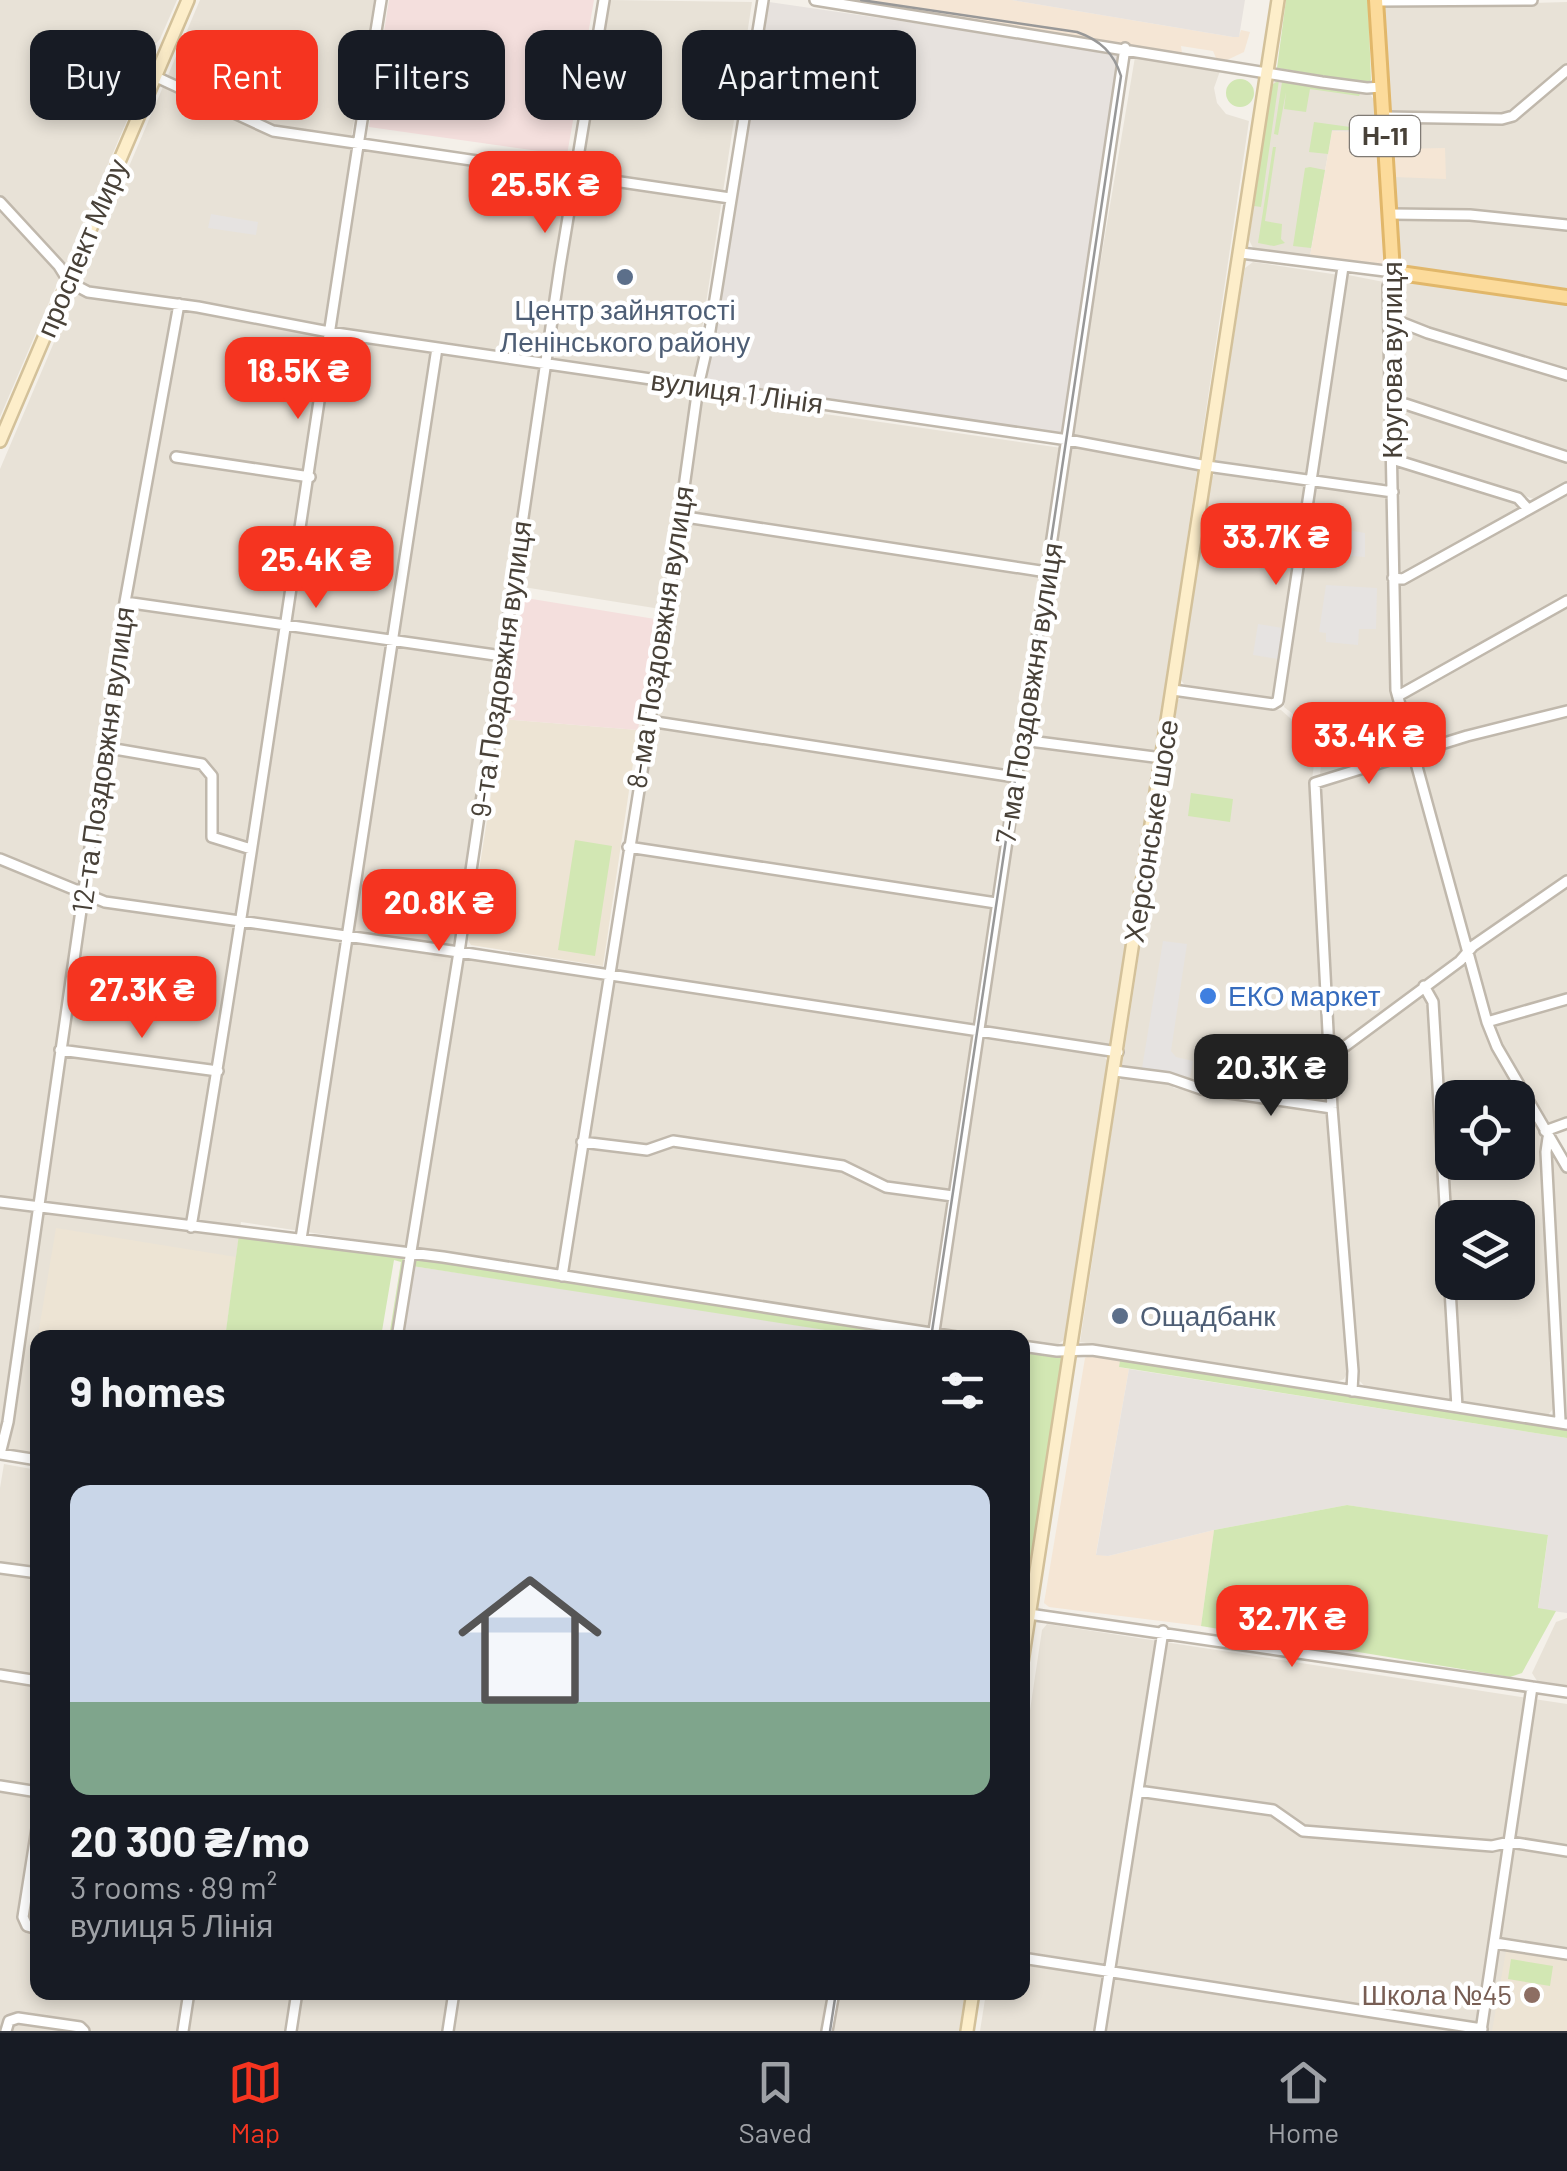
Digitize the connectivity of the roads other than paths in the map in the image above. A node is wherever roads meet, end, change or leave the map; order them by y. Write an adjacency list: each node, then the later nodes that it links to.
1 (188, 0): 11 (main road, проспект Миру)
2 (381, 0): 17 (street)
3 (604, 0): 18 (street, 9-та Поздовжня вулиця)
4 (763, 0): 19 (street, 8-ма Поздовжня вулиця)
5 (815, 0): 9 (street)
6 (1278, 0): 12 (main road, Херсонське шосе)
7 (1376, 0): 8 (street); 14 (main road, Кругова вулиця / Н-11)
8 (1532, 0)
9 (1125, 48): 12 (street); 36 (street, 7-ма Поздовжня вулиця)
10 (1567, 70): 15 (street)
11 (156, 72)
12 (1267, 72): 14 (street); 23 (main road, Херсонське шосе)
13 (156, 77): 17 (street)
14 (1382, 87): 15 (main road, Кругова вулиця / Н-11)
15 (1384, 117): 21 (main road, Кругова вулиця / Н-11)
16 (136, 120): 26 (main road, проспект Миру)
17 (358, 143): 18 (street); 30 (street)
18 (575, 174): 19 (street); 32 (street, 9-та Поздовжня вулиця)
19 (730, 198): 34 (street, 8-ма Поздовжня вулиця)
20 (0, 202): 26 (street)
21 (1390, 214): 22 (street); 25 (main road, Кругова вулиця / Н-11)
22 (1567, 225)
23 (1240, 253): 24 (street); 41 (main road, Херсонське шосе)
24 (1343, 267): 25 (street); 43 (street)
25 (1393, 272): 27 (main road); 29 (street, Кругова вулиця)
26 (69, 282): 28 (street, вулиця 1 Лінія); 37 (main road, проспект Миру)
27 (1567, 297)
28 (179, 304): 30 (street, вулиця 1 Лінія); 51 (street, 12-та Поздовжня вулиця)
29 (1390, 318): 33 (street); 35 (street, Кругова вулиця)
30 (329, 332): 31 (street, вулиця 1 Лінія); 42 (street)
31 (437, 348): 32 (street, вулиця 1 Лінія); 53 (street)
32 (546, 365): 34 (street, вулиця 1 Лінія); 54 (street, 9-та Поздовжня вулиця)
33 (1567, 376)
34 (698, 386): 36 (street, вулиця 1 Лінія); 47 (street, 8-ма Поздовжня вулиця)
35 (1390, 400): 39 (street); 40 (street, Кругова вулиця)
36 (1068, 440): 41 (street, вулиця 1 Лінія); 48 (street, 7-ма Поздовжня вулиця)
37 (0, 441)
38 (176, 457): 42 (street)
39 (1567, 457)
40 (1392, 458): 45 (street, Кругова вулиця); 46 (street)
41 (1207, 466): 43 (street, вулиця 1 Лінія); 55 (main road, Херсонське шосе)
42 (310, 477): 52 (street)
43 (1312, 481): 45 (street, вулиця 1 Лінія); 55 (street)
44 (1567, 488): 46 (street)
45 (1392, 492): 49 (street, Кругова вулиця)
46 (1528, 510): 49 (street)
47 (679, 516): 48 (street); 58 (street, 8-ма Поздовжня вулиця)
48 (1047, 572): 59 (street, 7-ма Поздовжня вулиця)
49 (1393, 578): 56 (street, Кругова вулиця)
50 (1567, 601): 56 (street)
51 (124, 602): 52 (street); 60 (street, 12-та Поздовжня вулиця)
52 (286, 627): 53 (street); 65 (street)
53 (392, 640): 54 (street); 71 (street)
54 (502, 656): 72 (street, 9-та Поздовжня вулиця)
55 (1173, 690): 62 (main road, Херсонське шосе)
56 (1398, 696): 61 (street, Кругова вулиця)
57 (1567, 710): 61 (street)
58 (649, 720): 63 (street); 64 (street, 8-ма Поздовжня вулиця)
59 (1022, 740): 62 (street); 63 (street, 7-ма Поздовжня вулиця)
60 (103, 747): 65 (street); 68 (street, 12-та Поздовжня вулиця)
61 (1412, 754): 73 (street, Кругова вулиця); 80 (street)
62 (1162, 758): 81 (main road, Херсонське шосе)
63 (1015, 777): 69 (street, 7-ма Поздовжня вулиця)
64 (628, 847): 69 (street); 74 (street, 8-ма Поздовжня вулиця)
65 (251, 849): 70 (street)
66 (0, 858): 68 (street)
67 (1567, 881): 73 (street)
68 (84, 895): 70 (street); 79 (street, 12-та Поздовжня вулиця)
69 (996, 903): 78 (street, 7-ма Поздовжня вулиця)
70 (241, 921): 71 (street); 82 (street)
71 (349, 936): 72 (street); 93 (street)
72 (460, 952): 74 (street); 94 (street, 9-та Поздовжня вулиця)
73 (1466, 953): 75 (street); 77 (street, Кругова вулиця)
74 (608, 976): 78 (street); 87 (street, 8-ма Поздовжня вулиця)
75 (1424, 986): 80 (street); 102 (street)
76 (1567, 999): 77 (street)
77 (1486, 1022): 86 (street, Кругова вулиця)
78 (977, 1030): 81 (street); 89 (street, 7-ма Поздовжня вулиця)
79 (60, 1050): 82 (street); 91 (street, 12-та Поздовжня вулиця)
80 (1329, 1051): 84 (street)
81 (1118, 1052): 83 (main road, Херсонське шосе)
82 (218, 1070): 92 (street)
83 (1115, 1071): 84 (street); 100 (main road, Херсонське шосе)
84 (1332, 1108): 101 (street)
85 (1567, 1123): 86 (street)
86 (1547, 1135): 88 (street, Кругова вулиця); 103 (street)
87 (582, 1142): 89 (street); 95 (street, 8-ма Поздовжня вулиця)
88 (1567, 1167)
89 (954, 1196): 98 (street, 7-ма Поздовжня вулиця)
90 (0, 1202): 91 (street)
91 (37, 1210): 92 (street); 104 (street, 12-та Поздовжня вулиця)
92 (192, 1227): 93 (street)
93 (301, 1239): 94 (street)
94 (409, 1253): 95 (street); 96 (street, 9-та Поздовжня вулиця)
95 (562, 1276): 97 (street)
96 (398, 1330)
97 (902, 1330)
98 (935, 1330)
99 (1030, 1347): 100 (street)
100 (1070, 1350): 101 (street); 108 (main road, Херсонське шосе)
101 (1352, 1391): 102 (street)
102 (1458, 1407): 103 (street)
103 (1564, 1422)
104 (0, 1454): 105 (street)
105 (30, 1459)
106 (0, 1568): 107 (street)
107 (30, 1572)
108 (1030, 1589)
109 (1030, 1614): 110 (street)
110 (1163, 1631): 113 (street); 117 (street)
111 (0, 1675): 112 (street)
112 (30, 1680)
113 (1532, 1687): 114 (street); 118 (street)
114 (1567, 1692)
115 (0, 1786): 116 (street)
116 (30, 1791)
117 (1138, 1791): 118 (street); 125 (street)
118 (1510, 1842): 119 (street); 122 (street)
119 (1567, 1851)
120 (30, 1870): 121 (street)
121 (30, 1927)
122 (1495, 1943): 123 (street); 132 (street)
123 (1567, 1954)
124 (1030, 1959): 125 (street)
125 (1110, 1972): 132 (street); 139 (street)
126 (187, 2000): 135 (street)
127 (296, 2000): 131 (street)
128 (453, 2000): 136 (street)
129 (833, 2000): 137 (street)
130 (971, 2000): 138 (main road)
131 (294, 2030)
132 (1481, 2030)
133 (6, 2031): 134 (street)
134 (84, 2031)
135 (183, 2031)
136 (448, 2031)
137 (827, 2031)
138 (967, 2031)
139 (1100, 2031)

